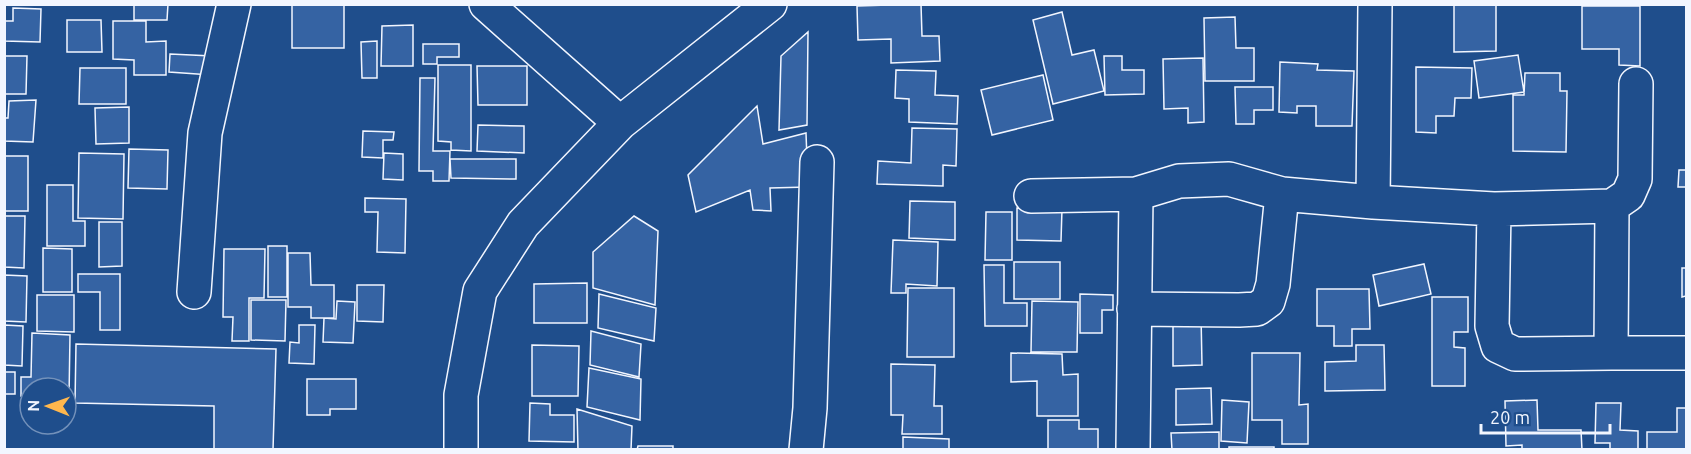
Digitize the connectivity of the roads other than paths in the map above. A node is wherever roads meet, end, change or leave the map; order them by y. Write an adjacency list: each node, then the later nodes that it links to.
1 (234, 4): 14 (street)
2 (486, 4): 6 (street)
3 (770, 4): 6 (street)
4 (1375, 4): 11 (street)
5 (1636, 84): 12 (street)
6 (620, 123): 18 (street)
7 (818, 162): 19 (street)
8 (1136, 194): 9 (street); 10 (street); 15 (street)
9 (1282, 194): 11 (street); 15 (street)
10 (1030, 196)
11 (1373, 202): 13 (street)
12 (1612, 206): 13 (street); 16 (street)
13 (1494, 209): 16 (street)
14 (194, 291)
15 (1134, 309): 20 (street)
16 (1611, 353): 17 (street)
17 (1686, 353)
18 (461, 450)
19 (806, 450)
20 (1133, 450)

